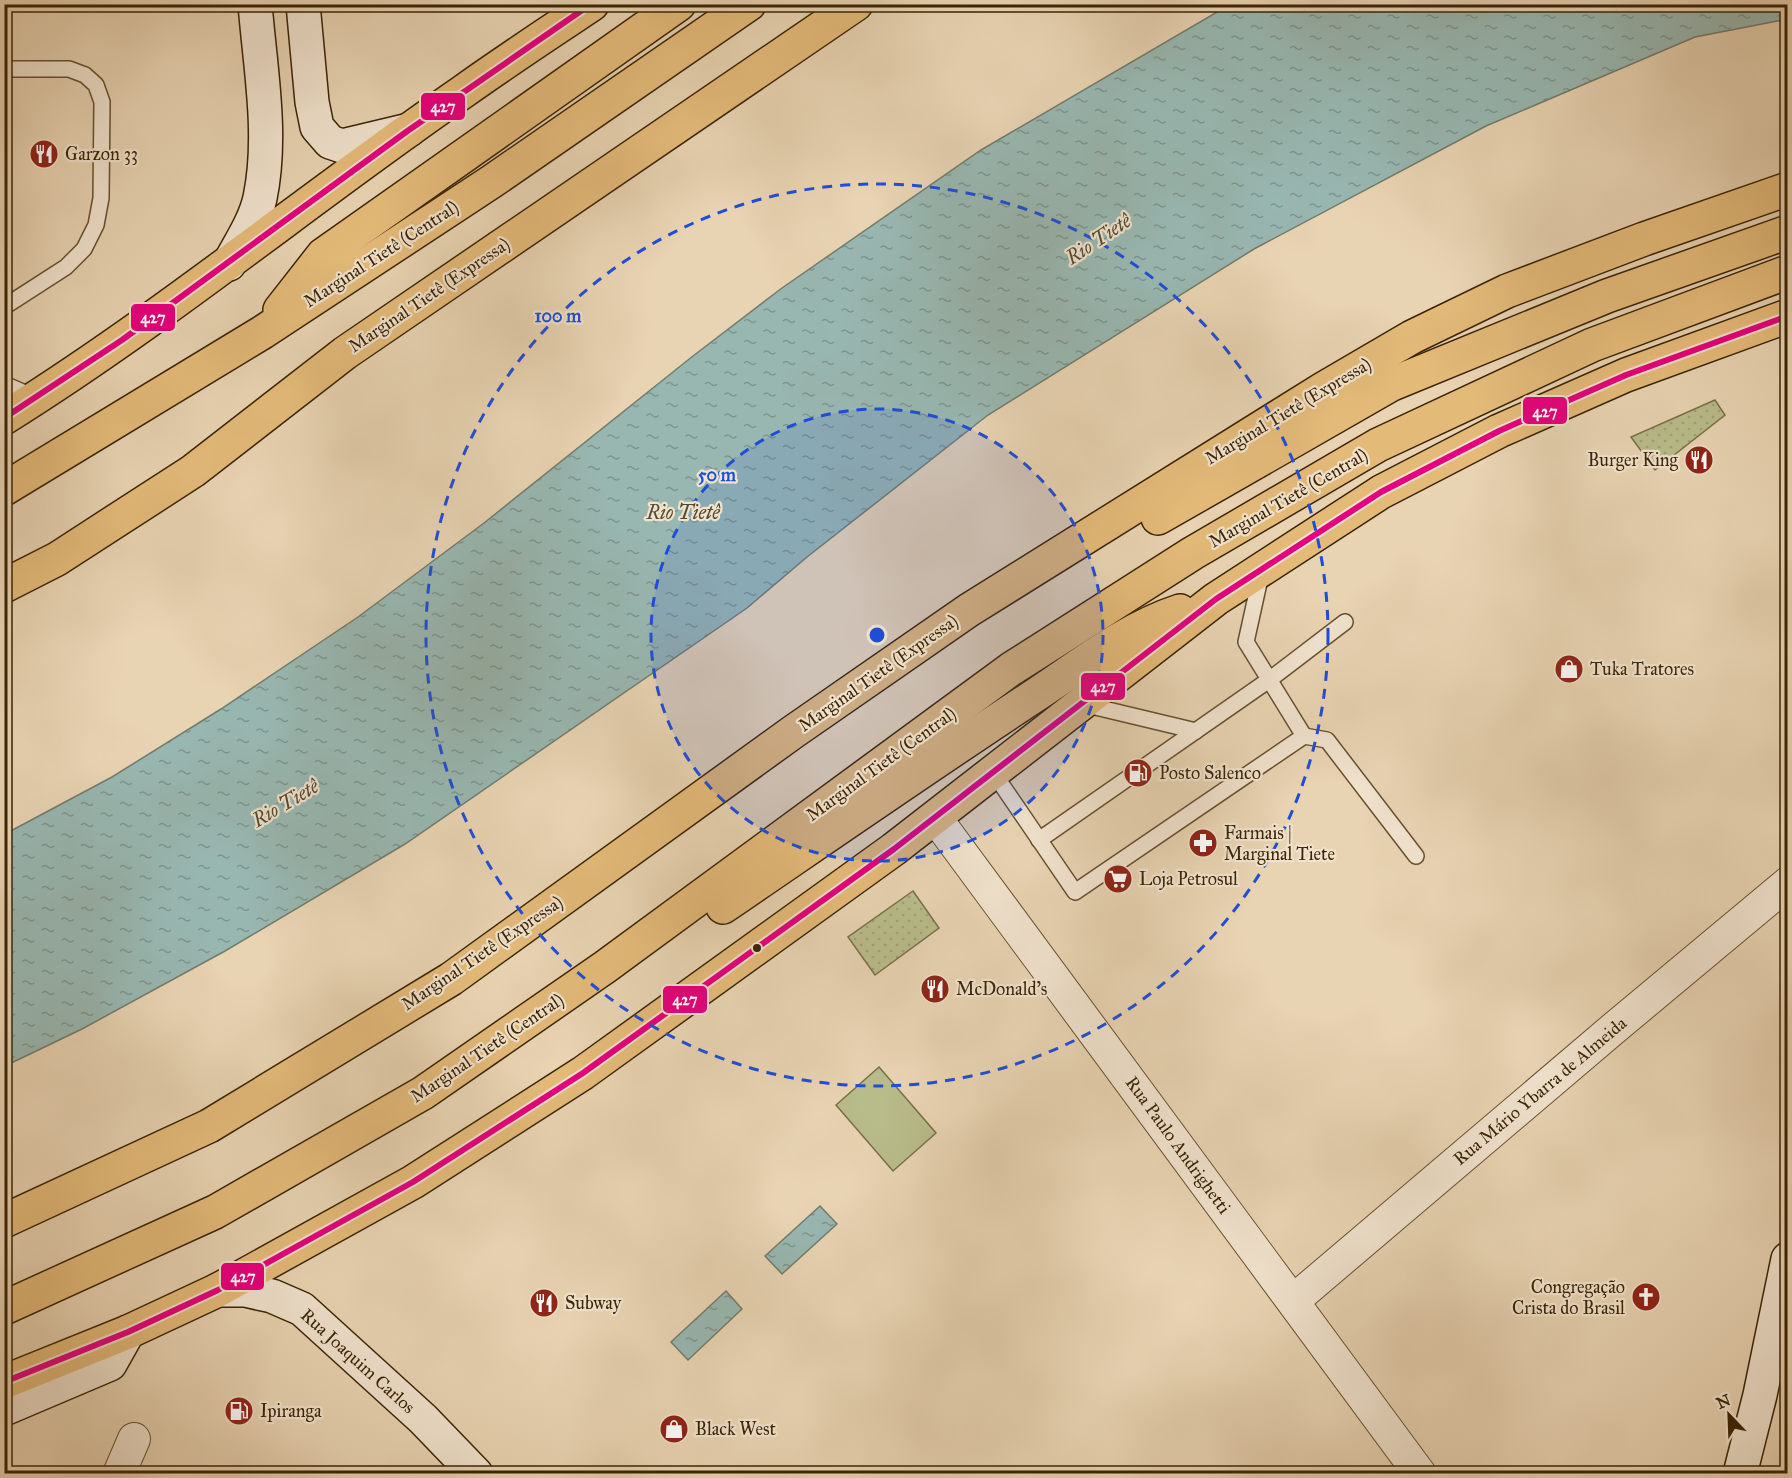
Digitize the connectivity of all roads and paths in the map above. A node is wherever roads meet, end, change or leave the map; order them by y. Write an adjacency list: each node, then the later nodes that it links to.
1 (255, 4): 11 (street)
2 (303, 4): 8 (street)
3 (592, 4): 8 (highway)
4 (679, 4): 15 (highway)
5 (749, 4): 15 (highway, Marginal Tietê (Central))
6 (856, 4): 21 (highway, Marginal Tietê (Expressa))
7 (4, 69): 13 (lane)
8 (410, 130): 11 (highway)
9 (1788, 189): 23 (highway, Marginal Tietê (Expressa))
10 (1788, 232): 23 (highway)
11 (229, 264): 17 (highway)
12 (1788, 272): 34 (highway, Marginal Tietê (Central))
13 (4, 307)
14 (1788, 316): 20 (highway)
15 (263, 332): 19 (highway, Marginal Tietê (Central))
16 (4, 384): 17 (lane)
17 (37, 398): 18 (highway)
18 (4, 418)
19 (4, 489)
20 (1262, 568): 22 (highway); 25 (lane)
21 (4, 586)
22 (1216, 599): 26 (highway); 34 (highway)
23 (969, 610): 35 (highway, Marginal Tietê (Expressa))
24 (1345, 622): 25 (lane)
25 (1269, 680): 27 (lane); 28 (lane)
26 (1080, 704): 27 (lane); 29 (highway)
27 (1196, 731): 31 (lane)
28 (1305, 736): 31 (lane); 32 (lane)
29 (993, 772): 30 (highway); 31 (lane)
30 (935, 817): 37 (highway); 38 (street, Rua Paulo Andrighetti)
31 (1039, 840)
32 (1416, 856)
33 (1788, 883): 38 (street, Rua Mário Ybarra de Almeida)
34 (605, 967): 39 (highway, Marginal Tietê (Central))
35 (4, 1221)
36 (1788, 1259): 47 (street)
37 (218, 1290): 40 (highway); 45 (street, Rua Joaquim Carlos)
38 (1293, 1301): 46 (street, Rua Paulo Andrighetti)
39 (4, 1308)
40 (128, 1332): 41 (highway); 42 (street)
41 (4, 1383)
42 (4, 1409)
43 (134, 1439): 44 (street)
44 (118, 1473)
45 (476, 1473)
46 (1420, 1473)
47 (1740, 1473)

